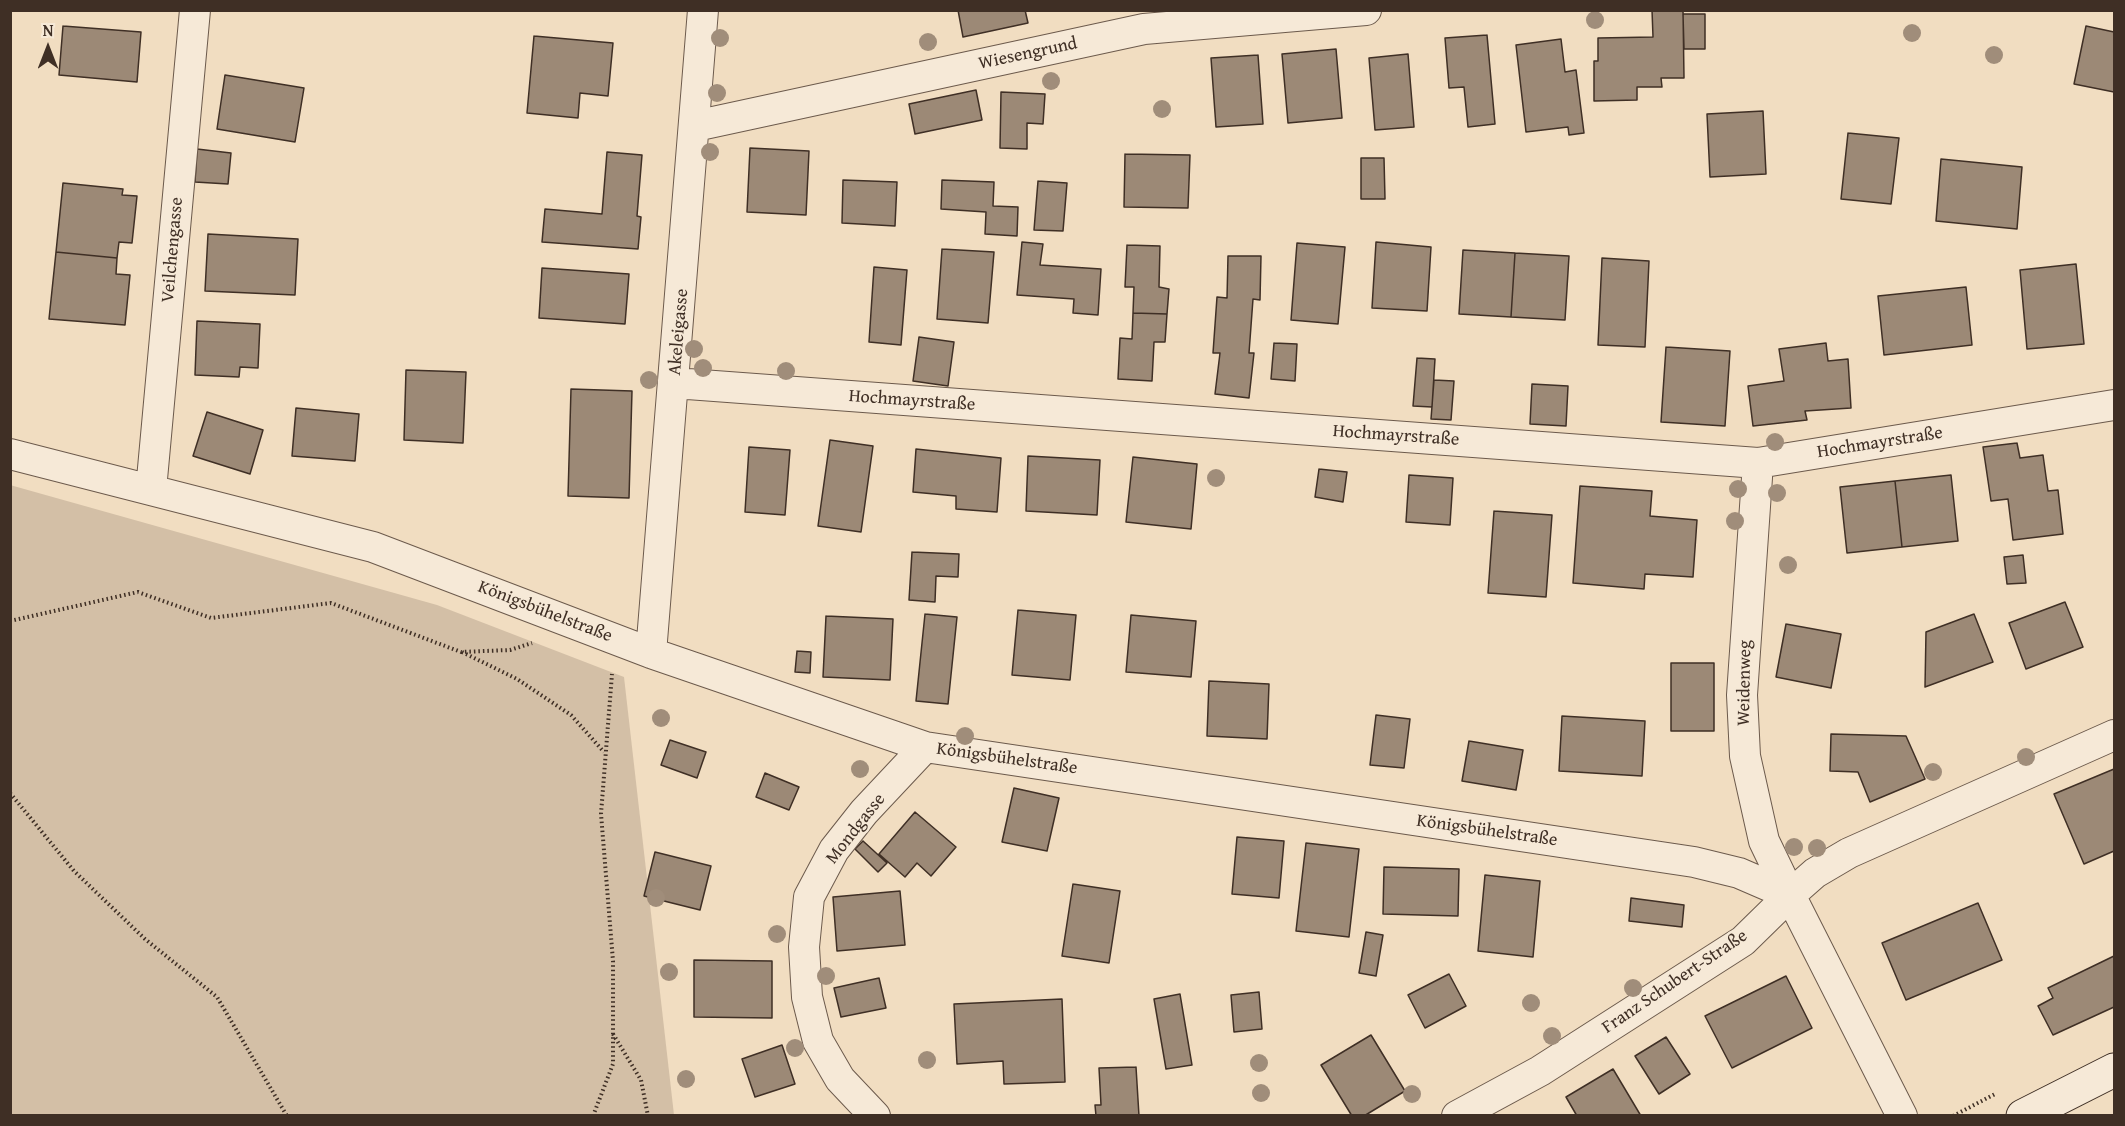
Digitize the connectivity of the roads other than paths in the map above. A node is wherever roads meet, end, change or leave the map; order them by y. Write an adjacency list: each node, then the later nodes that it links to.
1 (195, 10): 9 (street, Veilchengasse)
2 (703, 10): 4 (street, Akeleigasse)
3 (1366, 10): 4 (street, Wiesengrund)
4 (695, 126): 5 (street, Akeleigasse)
5 (674, 383): 8 (street, Hochmayrstraße); 10 (street, Akeleigasse)
6 (2115, 405): 8 (street, Hochmayrstraße)
7 (10, 453): 9 (street, Königsbühelstraße)
8 (1758, 463): 13 (street, Weidenweg)
9 (151, 490): 10 (street, Königsbühelstraße)
10 (651, 653): 12 (street, Königsbühelstraße)
11 (2115, 735): 13 (street, Franz Schubert-Straße)
12 (925, 747): 13 (street, Königsbühelstraße); 15 (street, Mondgasse)
13 (1790, 895): 16 (street, Franz Schubert-Straße); 17 (street)
14 (2115, 1070): 18 (main road)
15 (874, 1116)
16 (1457, 1116)
17 (1902, 1116)
18 (2023, 1116)

